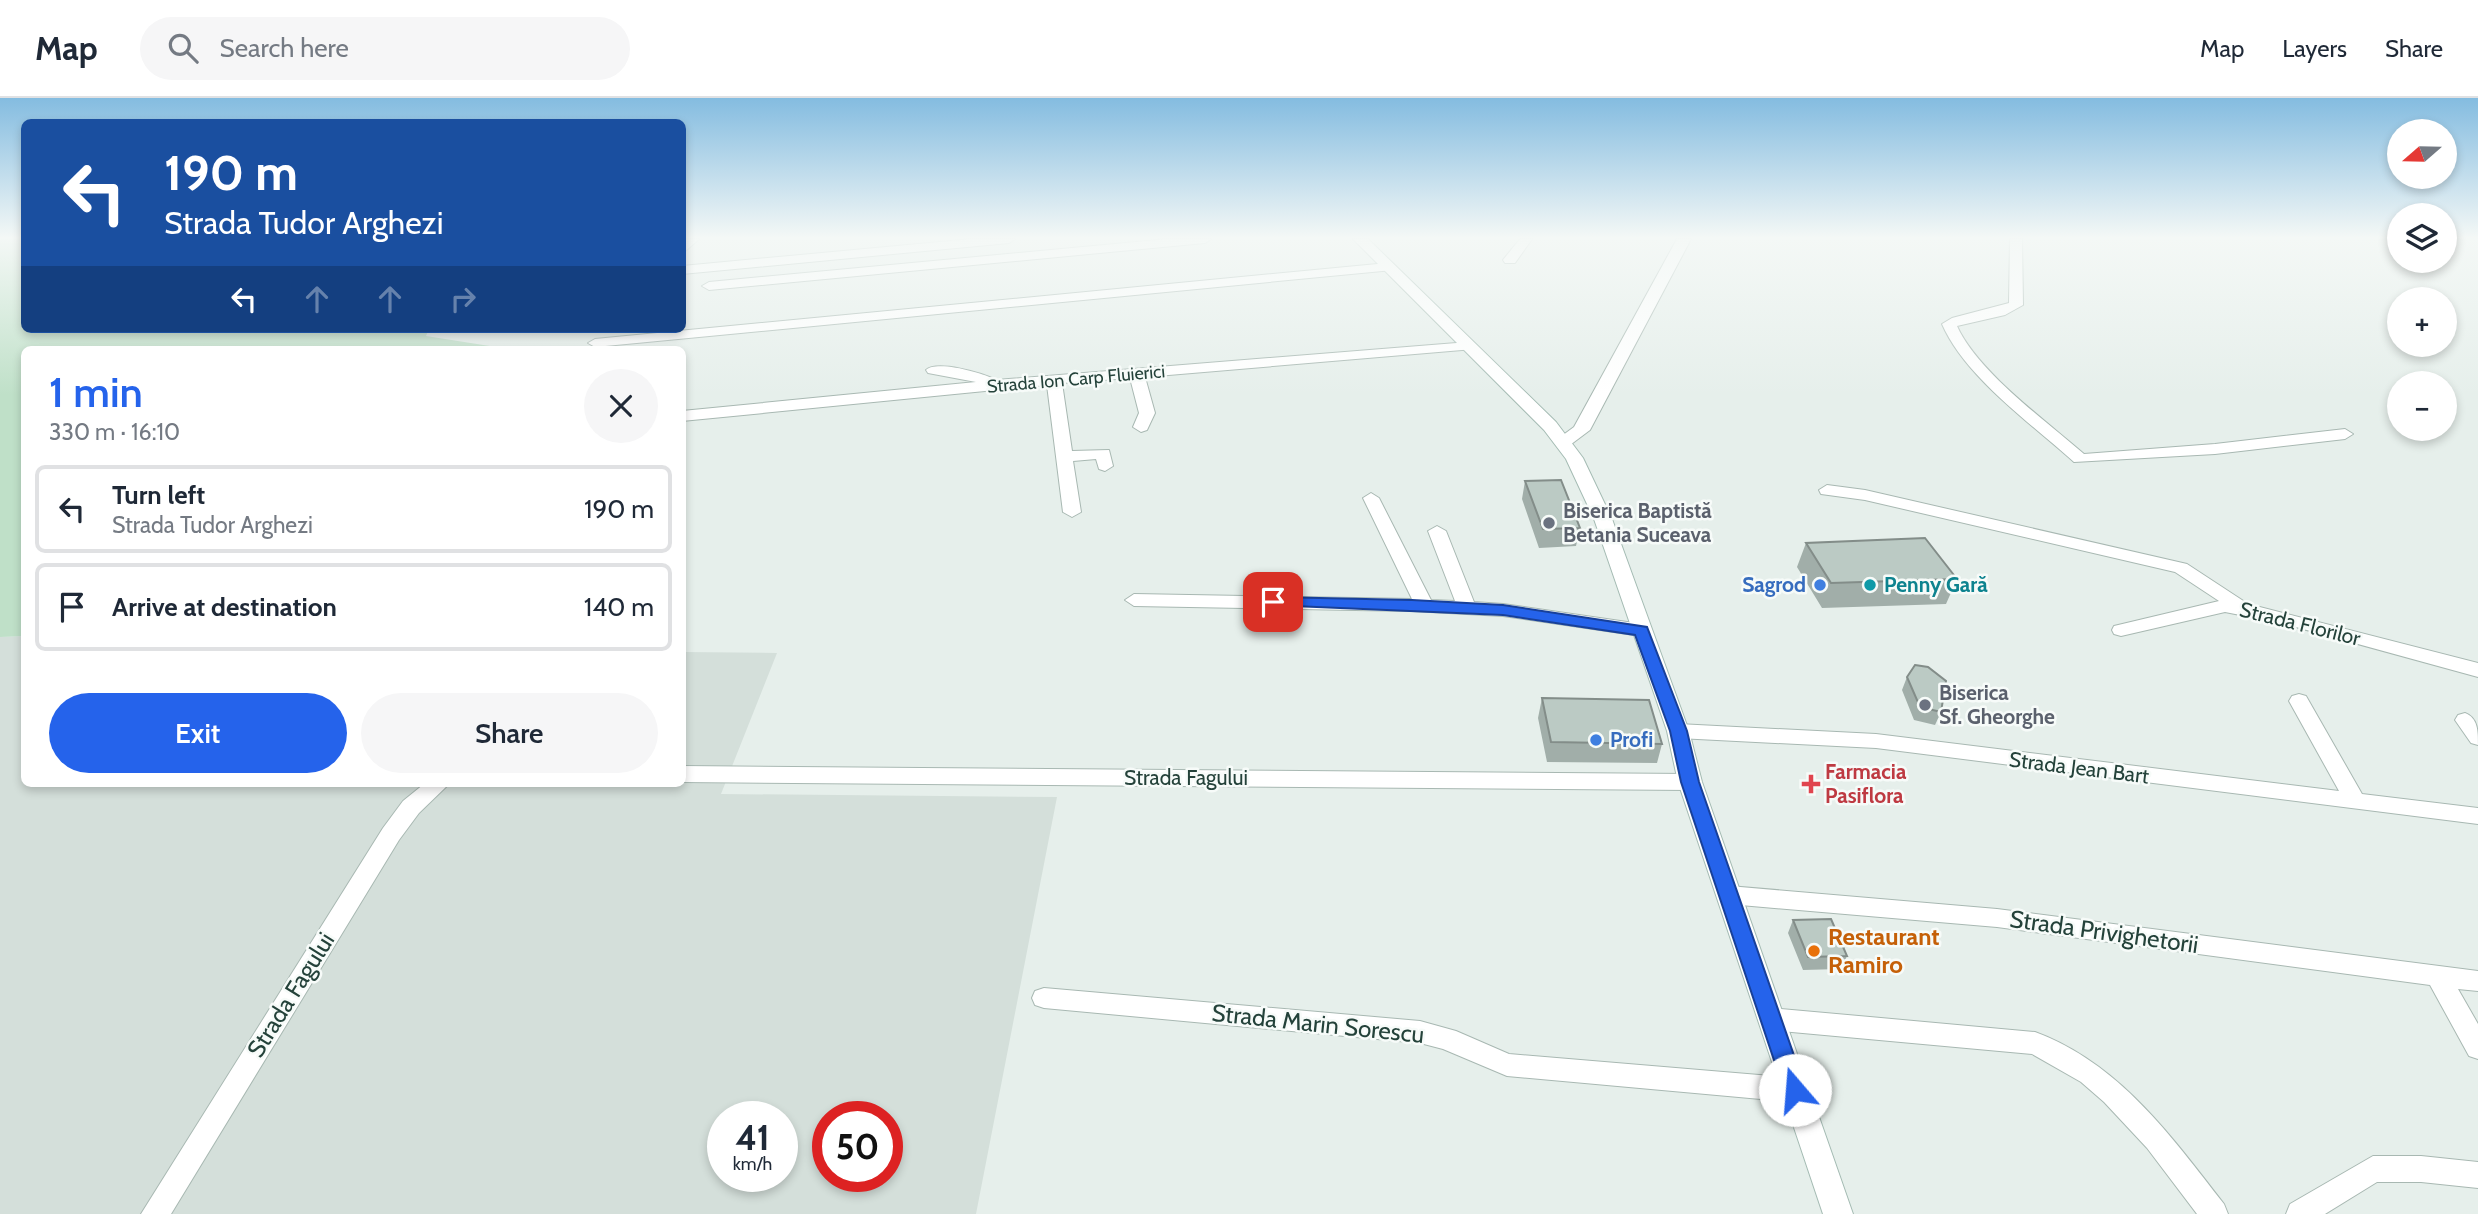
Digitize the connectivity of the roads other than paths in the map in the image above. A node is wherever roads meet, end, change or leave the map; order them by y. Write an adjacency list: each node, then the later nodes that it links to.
1 (1137, 291): 5 (street)
2 (1413, 291): 6 (main road)
3 (1656, 291): 14 (main road)
4 (2016, 291): 13 (street)
5 (595, 343)
6 (1469, 346): 8 (street, Strada Ion Carp Fluierici); 14 (main road)
7 (933, 370): 10 (street)
8 (1137, 374): 9 (street, Strada Ion Carp Fluierici); 12 (street)
9 (1054, 380): 10 (street, Strada Ion Carp Fluierici); 15 (street)
10 (998, 384): 11 (street, Strada Ion Carp Fluierici)
11 (686, 416)
12 (1141, 427)
13 (2344, 434)
14 (1564, 441): 25 (main road)
15 (1065, 457): 16 (street); 19 (street)
16 (1105, 466)
17 (1827, 490): 23 (street)
18 (1371, 498): 22 (street)
19 (1072, 512)
20 (1437, 531): 24 (street)
21 (1134, 600): 22 (street)
22 (1424, 606): 24 (street)
23 (2240, 607): 26 (street, Strada Florilor); 27 (street, Strada Florilor)
24 (1467, 608): 25 (street)
25 (1641, 630): 30 (main road)
26 (2121, 630)
27 (2478, 670)
28 (2299, 701): 35 (street)
29 (2465, 720): 31 (street)
30 (1678, 731): 33 (main road); 35 (street, Strada Jean Bart)
31 (2478, 738)
32 (686, 774): 33 (street, Strada Fagului)
33 (1690, 782): 37 (main road)
34 (434, 787): 45 (street, Strada Fagului)
35 (2355, 800): 36 (street, Strada Jean Bart)
36 (2478, 816)
37 (1729, 895): 38 (street, Strada Privighetorii); 41 (main road)
38 (2438, 976): 39 (street, Strada Privighetorii); 42 (street)
39 (2478, 981)
40 (1044, 998): 43 (street, Strada Marin Sorescu)
41 (1771, 1019): 43 (main road); 47 (street)
42 (2478, 1048)
43 (1795, 1090): 46 (main road)
44 (2478, 1175): 48 (street)
45 (155, 1214)
46 (1838, 1214)
47 (2214, 1214)
48 (2300, 1214)

